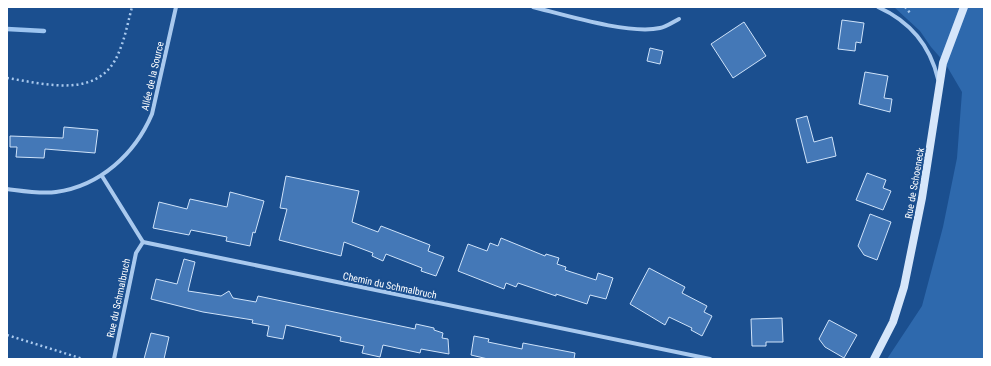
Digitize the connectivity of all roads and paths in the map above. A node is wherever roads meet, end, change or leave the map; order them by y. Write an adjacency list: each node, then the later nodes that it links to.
1 (132, 7): 7 (path)
2 (176, 7): 9 (street, Allée de la Source)
3 (533, 7): 6 (street)
4 (878, 7): 8 (street)
5 (964, 7): 8 (main road, Rue de Schoeneck)
6 (679, 18)
7 (7, 78)
8 (940, 83): 16 (main road, Rue de Schoeneck)
9 (102, 176): 10 (street, Allée de la Source); 11 (street)
10 (7, 189)
11 (143, 242): 14 (street, Rue du Schmalbruch); 15 (street, Chemin du Schmalbruch)
12 (7, 335): 13 (path)
13 (83, 359)
14 (114, 359)
15 (710, 359)
16 (874, 359)

